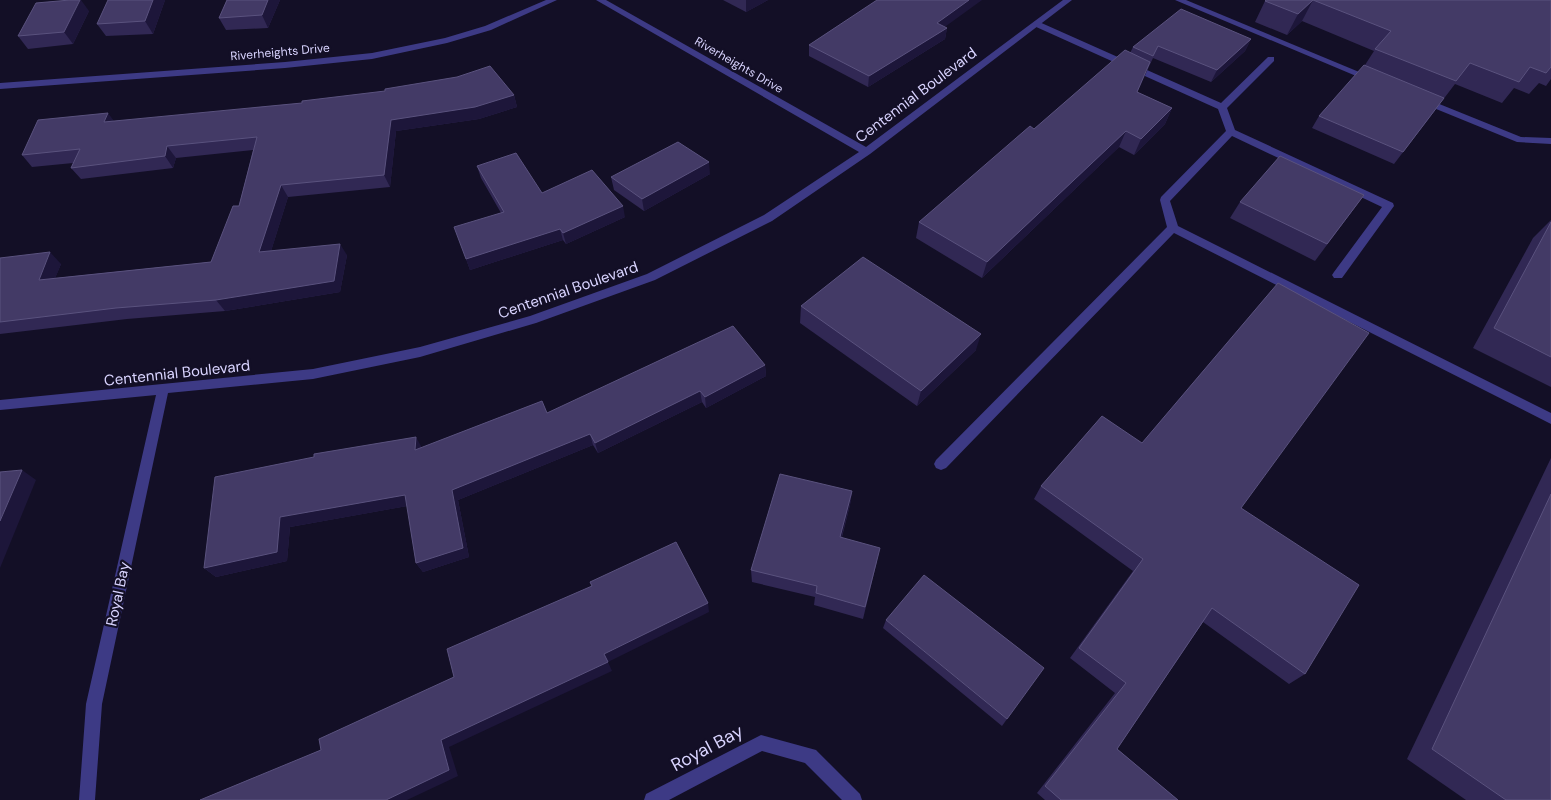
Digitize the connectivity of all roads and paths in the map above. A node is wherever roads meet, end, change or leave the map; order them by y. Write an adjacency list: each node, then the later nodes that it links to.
1 (553, 0): 8 (street, Riverheights Drive)
2 (600, 0): 13 (street, Riverheights Drive)
3 (1068, 0): 5 (street, Centennial Boulevard)
4 (1179, 0): 7 (street)
5 (1037, 24): 10 (street); 13 (street, Centennial Boulevard)
6 (1271, 59): 10 (street)
7 (1382, 83)
8 (0, 86)
9 (1409, 94): 12 (street)
10 (1222, 107): 11 (street)
11 (1231, 132): 14 (street); 15 (street)
12 (1551, 141)
13 (866, 152): 16 (street, Centennial Boulevard)
14 (1173, 228): 18 (street); 19 (street)
15 (1338, 274)
16 (163, 390): 17 (street, Centennial Boulevard); 20 (street, Royal Bay)
17 (0, 405)
18 (1551, 419)
19 (940, 464)
20 (87, 800)
21 (652, 800): 22 (street, Royal Bay)
22 (854, 800)

